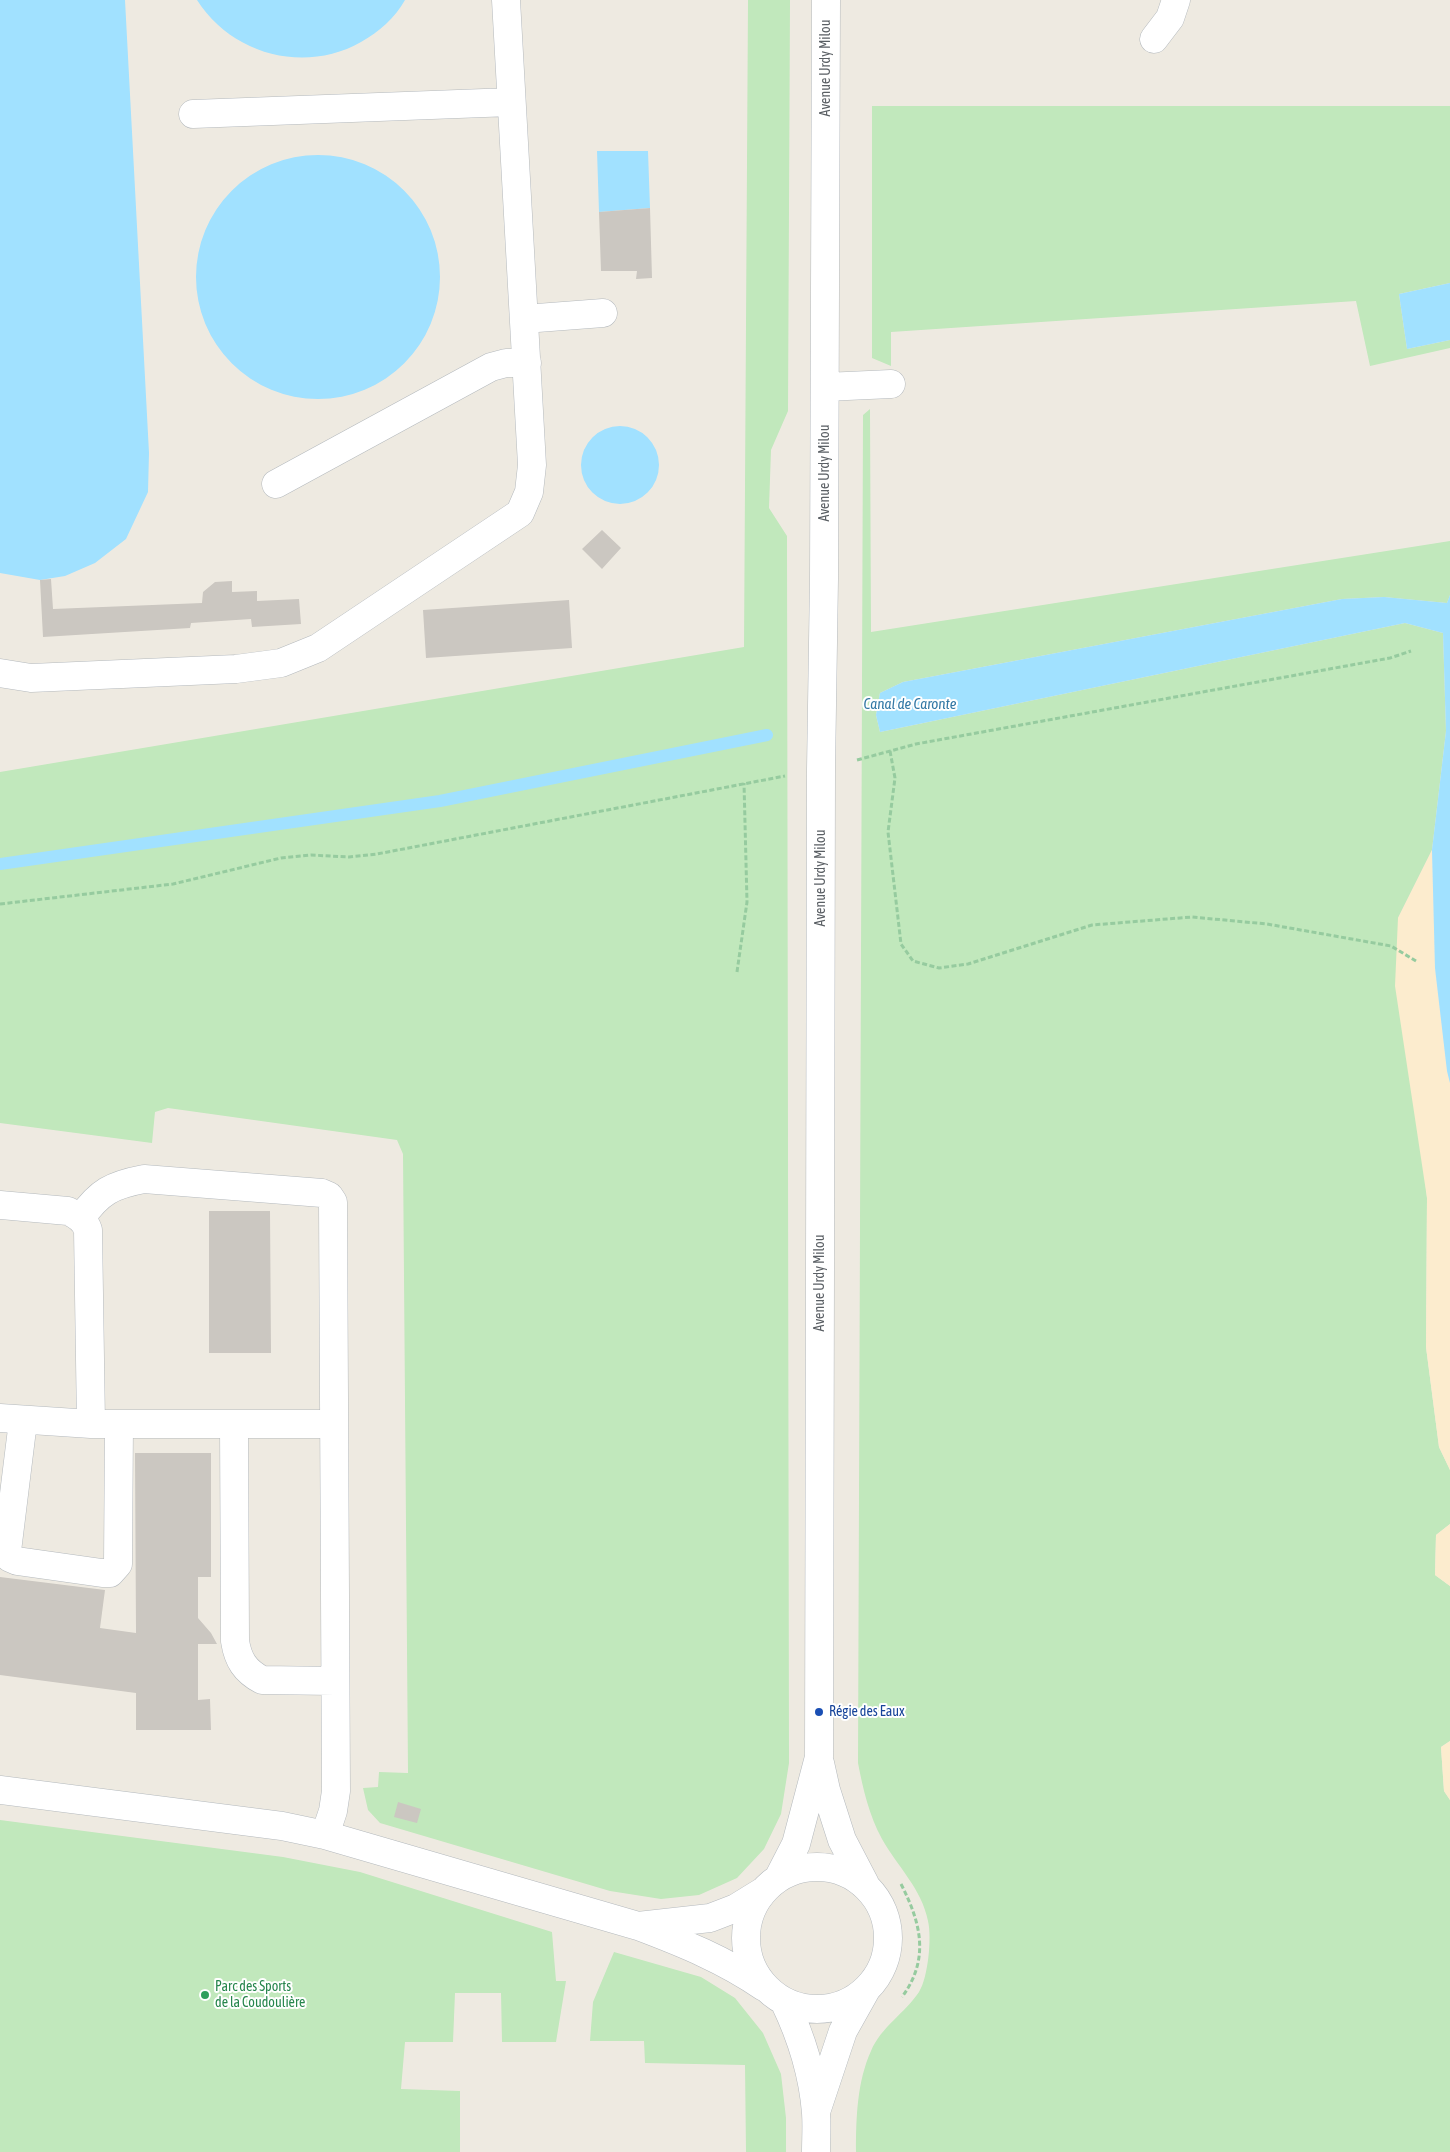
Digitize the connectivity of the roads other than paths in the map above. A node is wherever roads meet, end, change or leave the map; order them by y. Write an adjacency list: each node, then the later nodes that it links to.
1 (506, 0): 5 (street)
2 (826, 0): 11 (street, Avenue Urdy Milou)
3 (1176, 0): 4 (street)
4 (1154, 39)
5 (512, 102): 6 (street); 8 (street)
6 (194, 114)
7 (603, 313): 8 (street)
8 (524, 319): 9 (street)
9 (527, 363): 12 (street); 13 (street)
10 (891, 384): 11 (street)
11 (825, 387): 22 (street, Avenue Urdy Milou)
12 (276, 484)
13 (0, 673)
14 (0, 1205): 15 (street)
15 (80, 1218): 17 (street); 20 (street)
16 (12, 1420): 17 (street); 18 (street)
17 (91, 1424): 18 (street)
18 (119, 1424): 19 (street)
19 (234, 1424): 20 (street); 21 (street)
20 (334, 1424): 21 (street)
21 (335, 1681): 24 (street)
22 (819, 1757): 25 (street, Avenue Urdy Milou); 26 (street, Avenue Urdy Milou)
23 (0, 1790): 24 (street)
24 (325, 1835): 27 (street)
25 (771, 1884): 26 (street); 27 (street); 29 (street)
26 (864, 1884): 28 (street)
27 (638, 1926): 29 (street)
28 (867, 1989): 29 (street); 30 (street)
29 (776, 1995): 30 (street)
30 (816, 2113): 31 (street)
31 (816, 2152)

